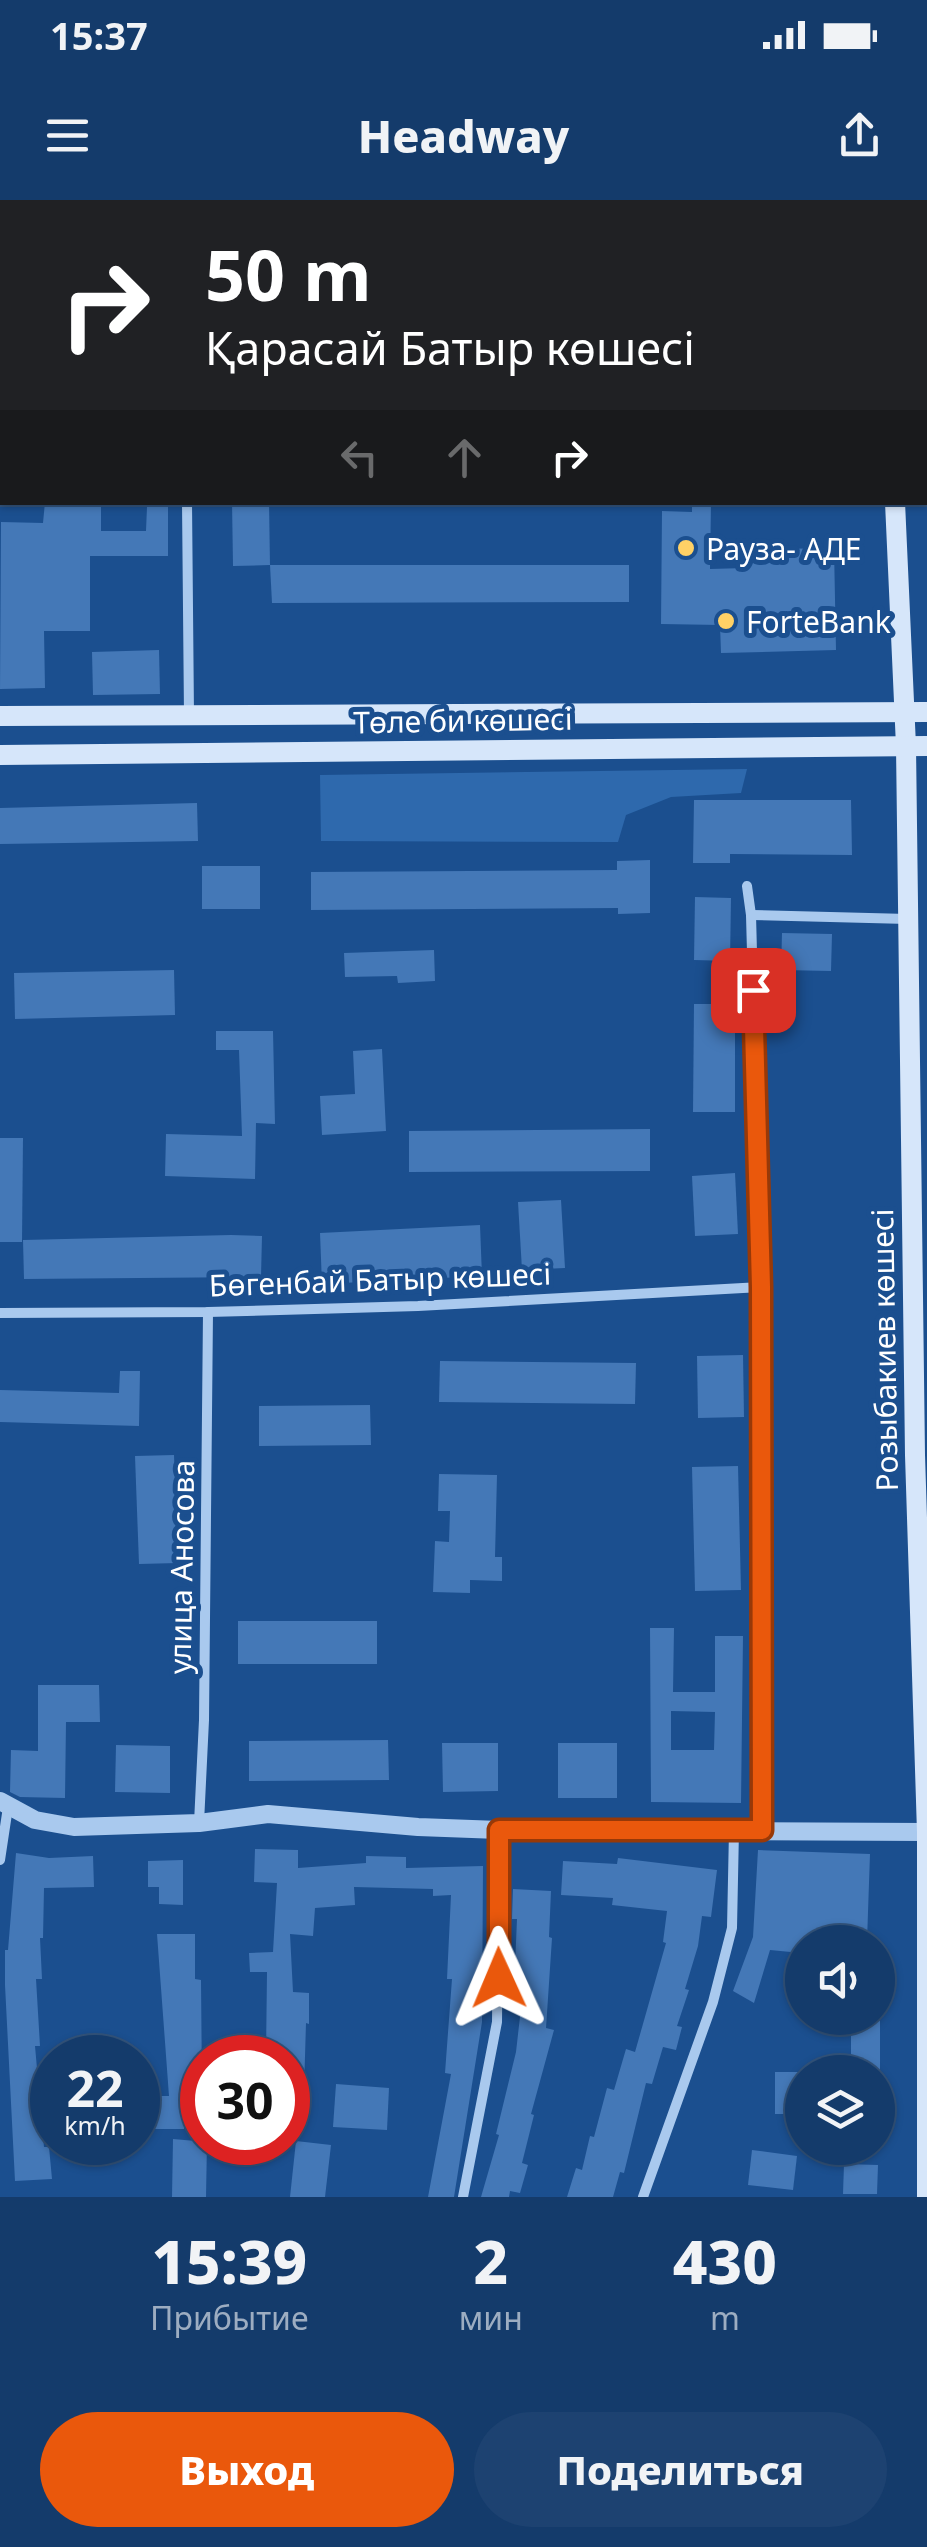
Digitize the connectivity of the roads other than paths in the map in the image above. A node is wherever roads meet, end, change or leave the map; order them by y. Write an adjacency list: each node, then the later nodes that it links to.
1 (187, 505): 6 (street)
2 (894, 505): 5 (main road, Розыбакиев көшесі)
3 (927, 712): 5 (main road, Төле би көшесі)
4 (665, 713): 5 (main road, Төле би көшесі); 6 (main road, Төле би көшесі); 9 (main road)
5 (905, 713): 8 (main road, Розыбакиев көшесі)
6 (189, 715): 7 (main road, Төле би көшесі)
7 (0, 716)
8 (917, 746): 9 (main road, Төле би көшесі); 13 (main road, Розыбакиев көшесі)
9 (662, 748): 10 (main road, Төле би көшесі)
10 (0, 755)
11 (746, 886): 12 (street)
12 (751, 915): 13 (street); 14 (street)
13 (908, 919): 15 (main road, Розыбакиев көшесі)
14 (761, 1287): 16 (street, Бөгенбай Батыр көшесі); 22 (street)
15 (921, 1296): 23 (main road, Розыбакиев көшесі)
16 (208, 1312): 17 (street, Бөгенбай Батыр көшесі); 19 (street, улица Аносова)
17 (0, 1313)
18 (4, 1804): 19 (street); 24 (street)
19 (199, 1823): 20 (street)
20 (499, 1830): 21 (street); 25 (street)
21 (734, 1830): 22 (street); 26 (street)
22 (762, 1830): 23 (street)
23 (927, 1832): 27 (main road, Розыбакиев көшесі)
24 (0, 1860)
25 (462, 2197)
26 (644, 2197)
27 (927, 2197)

